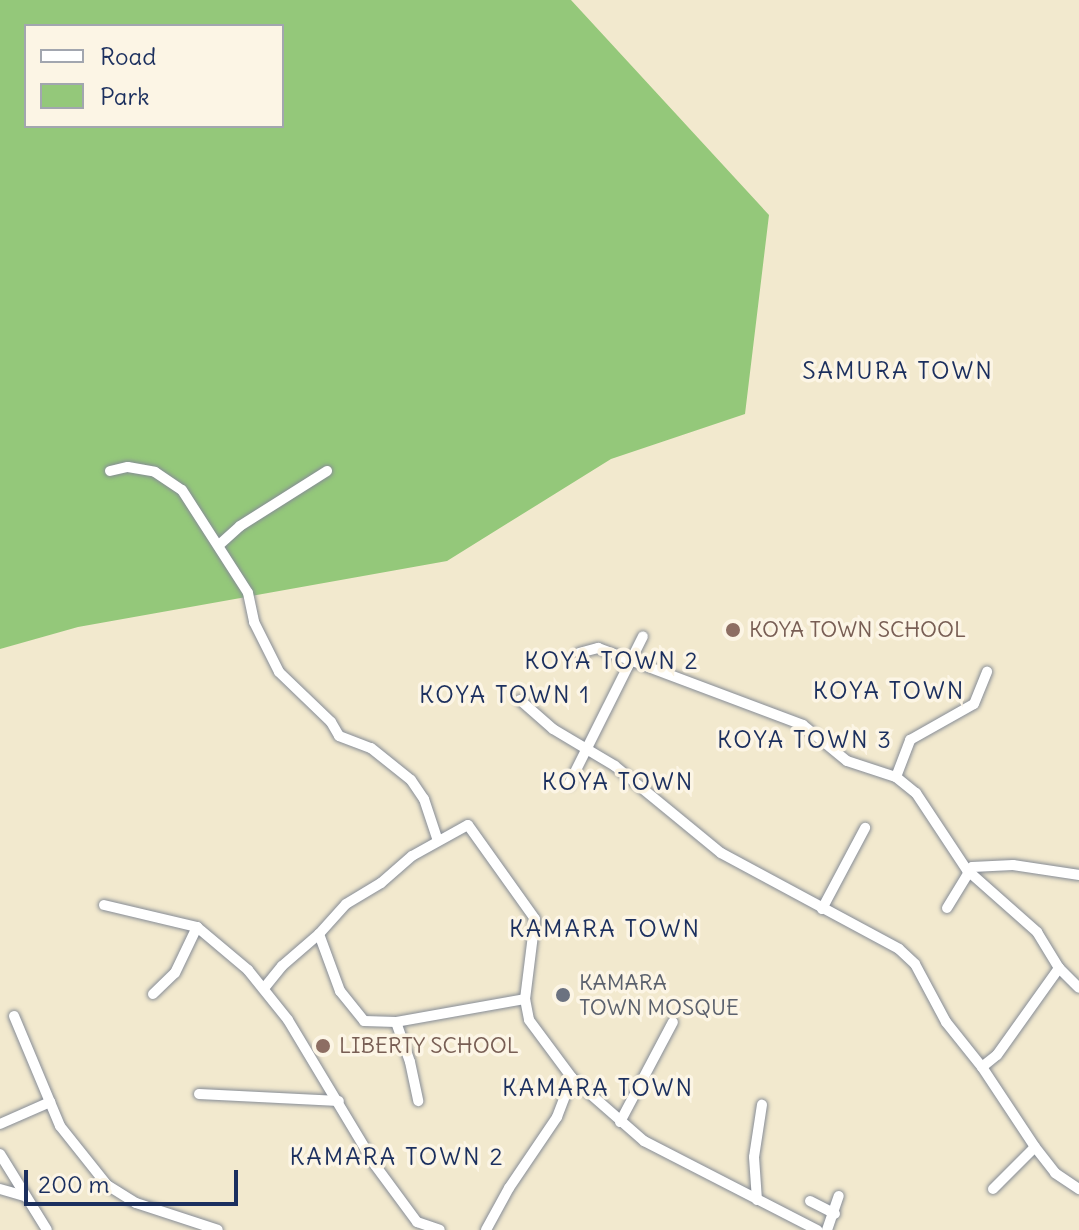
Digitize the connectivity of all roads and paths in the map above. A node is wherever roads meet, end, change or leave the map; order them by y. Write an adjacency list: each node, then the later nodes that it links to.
1 (110, 471): 3 (street)
2 (327, 471): 3 (street)
3 (219, 545): 13 (street)
4 (643, 636): 6 (street)
5 (579, 653): 6 (street)
6 (631, 659): 9 (street); 10 (street)
7 (987, 672): 10 (street)
8 (520, 700): 9 (street)
9 (587, 748): 11 (street); 18 (street)
10 (896, 777): 14 (street)
11 (569, 784)
12 (865, 828): 18 (street)
13 (438, 841): 20 (street); 25 (street)
14 (967, 870): 15 (street); 17 (street); 21 (street)
15 (1079, 875)
16 (104, 905): 19 (street)
17 (947, 908)
18 (822, 909): 29 (street)
19 (197, 927): 22 (street); 24 (street)
20 (319, 934): 22 (street); 27 (street)
21 (1059, 968): 23 (street); 29 (street)
22 (265, 987): 32 (street)
23 (1079, 988)
24 (153, 994)
25 (525, 999): 27 (street); 30 (street)
26 (14, 1016): 34 (street)
27 (396, 1022): 33 (street)
28 (673, 1022): 36 (street)
29 (982, 1067): 38 (street)
30 (572, 1078): 36 (street); 51 (street)
31 (199, 1094): 32 (street)
32 (339, 1101): 50 (street)
33 (418, 1101)
34 (50, 1102): 37 (street); 49 (street)
35 (762, 1105): 45 (street)
36 (620, 1122): 45 (street)
37 (0, 1124)
38 (1035, 1147): 40 (street); 42 (street)
39 (0, 1154): 43 (street)
40 (1078, 1185)
41 (0, 1189): 43 (street)
42 (993, 1189)
43 (24, 1196): 48 (street)
44 (839, 1196): 47 (street)
45 (757, 1200): 52 (street)
46 (810, 1201): 47 (street)
47 (835, 1214): 53 (street)
48 (47, 1230)
49 (218, 1230)
50 (440, 1230)
51 (486, 1230)
52 (817, 1230)
53 (827, 1230)

